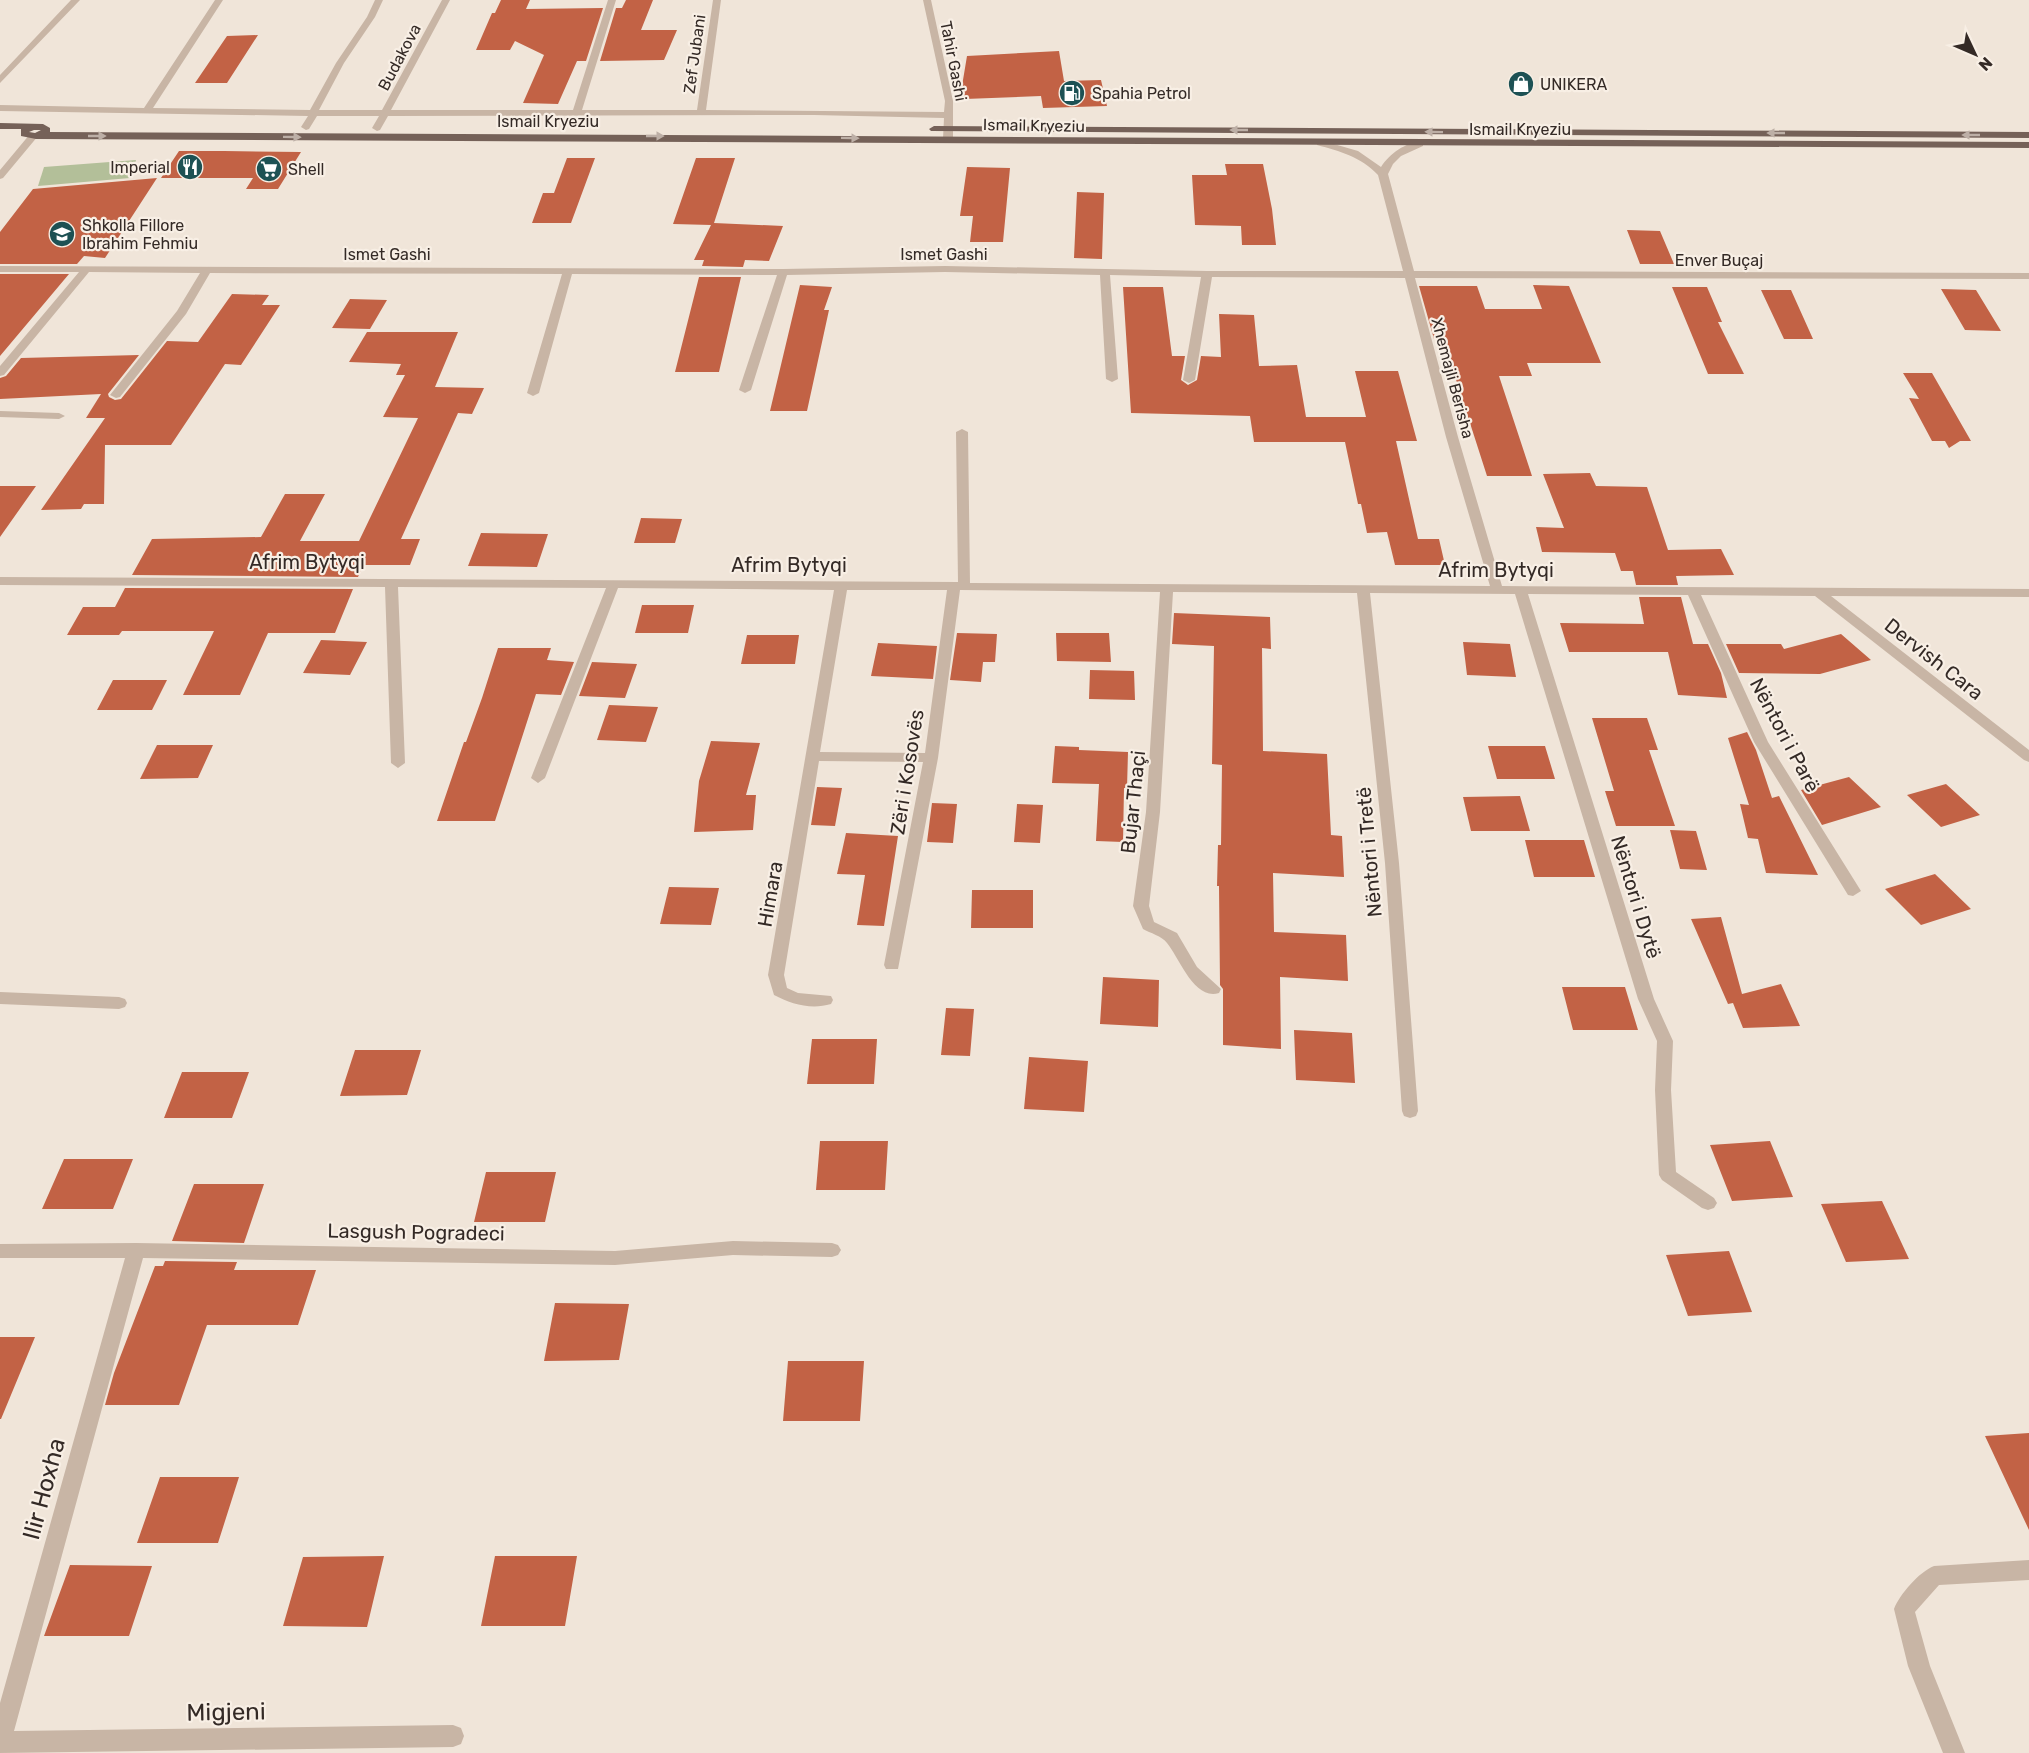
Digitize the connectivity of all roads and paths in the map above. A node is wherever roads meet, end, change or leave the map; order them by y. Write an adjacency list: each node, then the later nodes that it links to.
1 (76, 0): 8 (street)
2 (219, 0): 10 (street)
3 (379, 0): 14 (street)
4 (446, 0): 11 (street, Budakova)
5 (612, 0): 12 (street)
6 (717, 0): 13 (street, Zef Jubani)
7 (927, 0): 15 (street, Tahir Gashi)
8 (0, 80)
9 (0, 108): 10 (street)
10 (148, 109): 14 (street)
11 (386, 112): 12 (street); 14 (street); 19 (street, Budakova)
12 (577, 112): 13 (street)
13 (701, 112): 15 (street)
14 (315, 113): 17 (street)
15 (948, 115): 22 (street, Tahir Gashi)
16 (0, 126): 21 (main road, Ismail Kryeziu)
17 (306, 127): 19 (main road, Ismail Kryeziu); 21 (main road, Ismail Kryeziu)
18 (610, 127): 19 (main road, Ismail Kryeziu)
19 (377, 128)
20 (925, 129): 22 (main road, Ismail Kryeziu)
21 (35, 132): 22 (main road, Ismail Kryeziu, one-way to 22); 23 (main road, Ismail Kryeziu); 29 (street)
22 (948, 134): 24 (main road, Ismail Kryeziu, one-way to 22); 25 (main road, Ismail Kryeziu)
23 (0, 135)
24 (2029, 135)
25 (1320, 143): 26 (main road, Ismail Kryeziu); 28 (street)
26 (1420, 144): 27 (main road, Ismail Kryeziu); 28 (street)
27 (2029, 145)
28 (1383, 174): 37 (street, Xhemajli Berisha)
29 (0, 176)
30 (0, 269): 31 (street, Ismet Gashi)
31 (86, 270): 33 (street, Ismet Gashi); 39 (street)
32 (568, 270): 33 (street, Ismet Gashi); 34 (street, Ismet Gashi); 43 (street)
33 (206, 271): 44 (street)
34 (783, 272): 35 (street, Ismet Gashi); 42 (street)
35 (1105, 272): 36 (street, Ismet Gashi); 40 (street)
36 (1207, 274): 37 (street, Ismet Gashi); 41 (street)
37 (1408, 274): 38 (street, Enver Buçaj); 54 (street, Xhemajli Berisha)
38 (2029, 276)
39 (0, 373)
40 (1112, 379)
41 (1189, 380)
42 (744, 390)
43 (533, 393)
44 (116, 395)
45 (0, 414): 46 (street)
46 (59, 416)
47 (962, 432): 52 (street)
48 (0, 581): 49 (street, Afrim Bytyqi)
49 (391, 582): 50 (street, Afrim Bytyqi); 63 (street)
50 (614, 583): 51 (street, Afrim Bytyqi); 64 (street)
51 (841, 585): 52 (street, Afrim Bytyqi); 60 (street, Himara)
52 (959, 585): 53 (street, Afrim Bytyqi); 62 (street, Zëri i Kosovës)
53 (1167, 588): 56 (street, Afrim Bytyqi); 67 (street, Bujar Thaçi)
54 (1497, 589): 55 (street, Afrim Bytyqi); 56 (street, Afrim Bytyqi)
55 (1520, 589): 58 (street, Afrim Bytyqi); 72 (street, Nëntori i Dytë)
56 (1363, 590): 71 (street, Nëntori i Tretë)
57 (1816, 590): 58 (street, Afrim Bytyqi); 59 (street, Afrim Bytyqi); 61 (street, Dervish Cara)
58 (1693, 591): 65 (street, Nëntori i Parë)
59 (2029, 593)
60 (813, 756): 62 (street); 69 (street, Himara)
61 (2029, 757)
62 (931, 758): 66 (street, Zëri i Kosovës)
63 (398, 763)
64 (538, 778)
65 (1852, 891)
66 (892, 965)
67 (1213, 989)
68 (0, 998): 70 (street)
69 (825, 1000)
70 (119, 1002)
71 (1410, 1111)
72 (1708, 1203)
73 (136, 1250): 74 (street, Lasgush Pogradeci); 75 (street, Lasgush Pogradeci); 78 (street, Ilir Hoxha)
74 (832, 1250)
75 (0, 1251)
76 (2029, 1570): 79 (street)
77 (453, 1736): 78 (street, Migjeni)
78 (0, 1742)
79 (1954, 1753)

